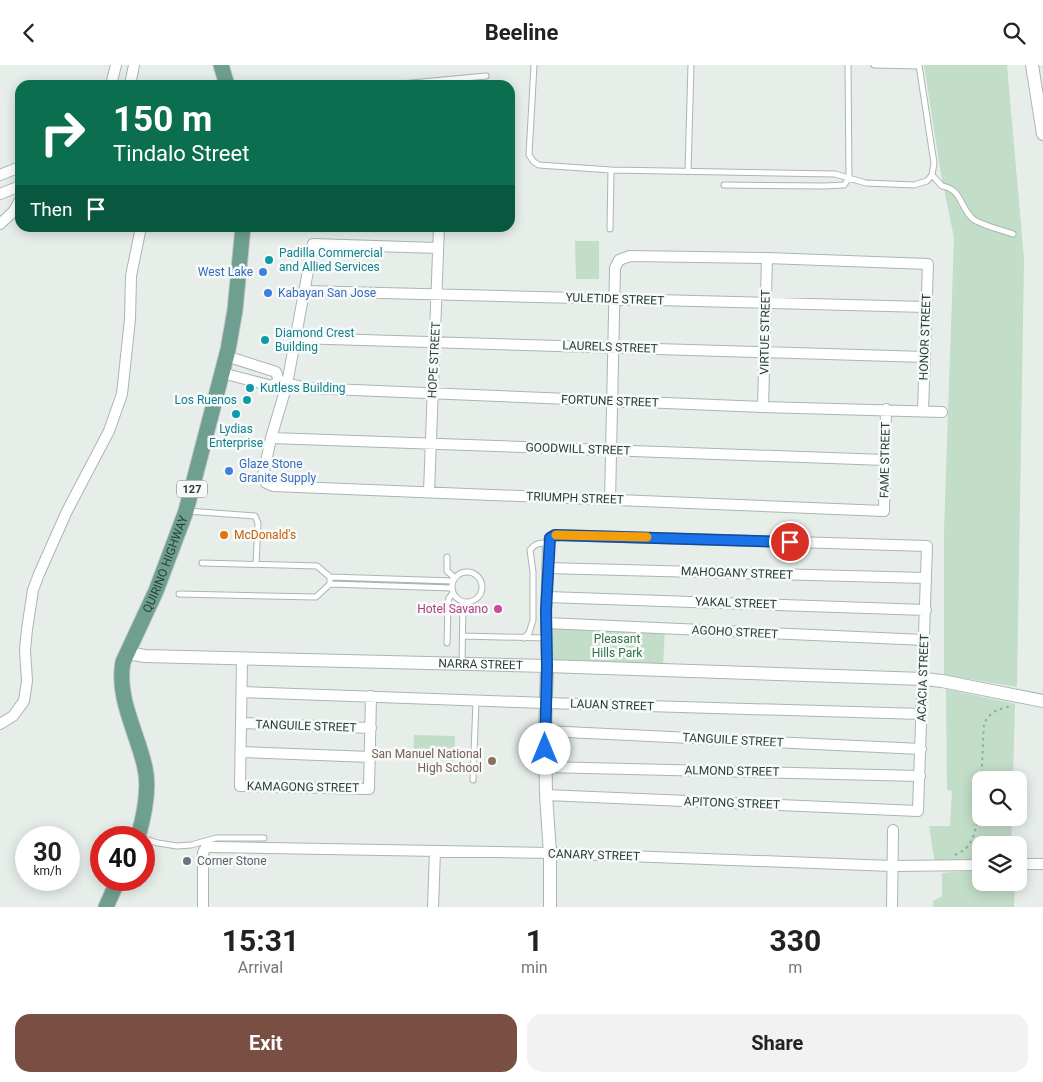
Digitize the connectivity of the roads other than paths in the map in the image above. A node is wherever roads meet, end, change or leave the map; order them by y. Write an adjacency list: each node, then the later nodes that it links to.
1 (116, 65): 11 (street)
2 (134, 65): 12 (street)
3 (221, 65): 13 (main road)
4 (534, 65): 17 (lane)
5 (691, 65): 19 (lane)
6 (848, 65): 22 (lane)
7 (874, 65): 9 (lane)
8 (1032, 65): 15 (street)
9 (919, 66): 21 (lane)
10 (486, 76): 14 (lane)
11 (112, 80)
12 (131, 80)
13 (226, 80)
14 (443, 80)
15 (1040, 97): 16 (street)
16 (1043, 134)
17 (611, 169): 19 (lane); 28 (lane)
18 (15, 170): 20 (street)
19 (688, 171): 22 (lane)
20 (0, 175)
21 (932, 175): 22 (lane); 32 (lane)
22 (848, 178): 23 (lane)
23 (724, 185)
24 (15, 188): 25 (street)
25 (0, 194)
26 (15, 209): 27 (street)
27 (0, 224)
28 (610, 229)
29 (140, 232): 94 (street)
30 (243, 232): 44 (main road, QUIRINO HIGHWAY / 127)
31 (438, 232): 33 (street, HOPE STREET)
32 (1013, 234)
33 (438, 248): 35 (street); 36 (street, HOPE STREET)
34 (767, 258): 37 (street); 38 (street, VIRTUE STREET); 39 (street, HONOR STREET)
35 (304, 291): 36 (street, YULETIDE STREET); 40 (street)
36 (436, 295): 37 (street, YULETIDE STREET); 41 (street, HOPE STREET)
37 (614, 299): 38 (street, YULETIDE STREET); 42 (street)
38 (766, 303): 39 (street, YULETIDE STREET); 43 (street, VIRTUE STREET)
39 (926, 307): 45 (street, HONOR STREET)
40 (296, 338): 41 (street, LAURELS STREET); 47 (street)
41 (435, 341): 42 (street, LAURELS STREET); 48 (street, HOPE STREET)
42 (613, 347): 43 (street, LAURELS STREET); 49 (street)
43 (764, 352): 45 (street, LAURELS STREET); 50 (street, VIRTUE STREET)
44 (226, 357): 46 (main road, QUIRINO HIGHWAY / 127); 47 (street, FORTUNE STREET)
45 (925, 357): 52 (street, HONOR STREET)
46 (222, 373): 47 (street, FORTUNE STREET); 60 (main road, QUIRINO HIGHWAY / 127)
47 (283, 383): 48 (street, FORTUNE STREET); 54 (street)
48 (432, 393): 49 (street, FORTUNE STREET); 55 (street, HOPE STREET)
49 (612, 401): 50 (street, FORTUNE STREET); 56 (street)
50 (763, 407): 51 (street, FORTUNE STREET)
51 (886, 409): 52 (street, FORTUNE STREET); 57 (street, FAME STREET)
52 (923, 411): 53 (street, FORTUNE STREET)
53 (942, 411)
54 (271, 438): 55 (street, GOODWILL STREET); 58 (street, TRIUMPH STREET)
55 (430, 444): 56 (street, GOODWILL STREET); 58 (street, HOPE STREET)
56 (610, 451): 57 (street, GOODWILL STREET); 59 (street)
57 (885, 460): 61 (street, FAME STREET)
58 (429, 492): 59 (street, TRIUMPH STREET)
59 (610, 500): 61 (street, TRIUMPH STREET)
60 (186, 511): 65 (lane); 82 (main road, QUIRINO HIGHWAY / 127)
61 (884, 511)
62 (551, 539): 66 (street); 68 (street, ACACIA STREET); 78 (lane)
63 (448, 557): 69 (lane)
64 (202, 563): 65 (lane)
65 (256, 564): 67 (lane)
66 (548, 568): 68 (street, MAHOGANY STREET); 73 (street)
67 (330, 577): 69 (lane); 70 (lane)
68 (926, 578): 75 (street, ACACIA STREET)
69 (454, 580): 71 (lane); 74 (lane)
70 (330, 584): 71 (lane); 72 (lane)
71 (453, 591): 74 (lane); 81 (lane)
72 (179, 594)
73 (547, 597): 75 (street, YAKAL STREET); 76 (street)
74 (463, 602): 77 (lane)
75 (926, 610): 80 (street, ACACIA STREET)
76 (546, 623): 79 (street); 80 (street, AGOHO STREET)
77 (463, 636): 78 (lane); 84 (lane)
78 (524, 638): 79 (lane)
79 (547, 638): 85 (street)
80 (925, 640): 86 (street, ACACIA STREET)
81 (447, 643)
82 (127, 653): 83 (street, NARRA STREET); 105 (main road, QUIRINO HIGHWAY / 127)
83 (242, 659): 84 (street, NARRA STREET); 87 (street, KAMAGONG STREET)
84 (462, 664): 85 (street, NARRA STREET)
85 (547, 666): 86 (street, NARRA STREET); 91 (street)
86 (924, 679): 90 (street, NARRA STREET); 92 (street, ACACIA STREET)
87 (242, 692): 88 (street, LAUAN STREET); 93 (street, KAMAGONG STREET)
88 (371, 696): 89 (street, LAUAN STREET); 95 (street, KAMAGONG STREET)
89 (476, 700): 91 (street, LAUAN STREET); 102 (lane)
90 (1043, 701)
91 (546, 703): 92 (street, LAUAN STREET); 96 (street)
92 (922, 714): 97 (street, ACACIA STREET)
93 (241, 723): 95 (street, TANGUILE STREET); 98 (street, KAMAGONG STREET)
94 (0, 724)
95 (371, 728): 99 (street, KAMAGONG STREET)
96 (545, 731): 97 (street, TANGUILE STREET); 100 (street)
97 (921, 749): 101 (street, ACACIA STREET)
98 (241, 751): 99 (street); 99 (street, KAMAGONG STREET)
99 (370, 757)
100 (545, 767): 101 (street, ALMOND STREET); 103 (street)
101 (920, 775): 104 (street, ACACIA STREET)
102 (473, 780)
103 (546, 795): 104 (street, APITONG STREET); 110 (street)
104 (918, 811)
105 (142, 826)
106 (893, 831): 114 (street)
107 (264, 838): 108 (lane)
108 (155, 842)
109 (435, 851): 110 (street, CANARY STREET); 117 (street, CANARY STREET); 118 (street)
110 (550, 853): 114 (street, CANARY STREET); 119 (street)
111 (1027, 864): 112 (street)
112 (1043, 864)
113 (972, 865): 114 (street, CANARY STREET)
114 (892, 866): 120 (street)
115 (113, 891): 116 (main road)
116 (106, 907)
117 (203, 907)
118 (433, 907)
119 (550, 907)
120 (892, 907)

